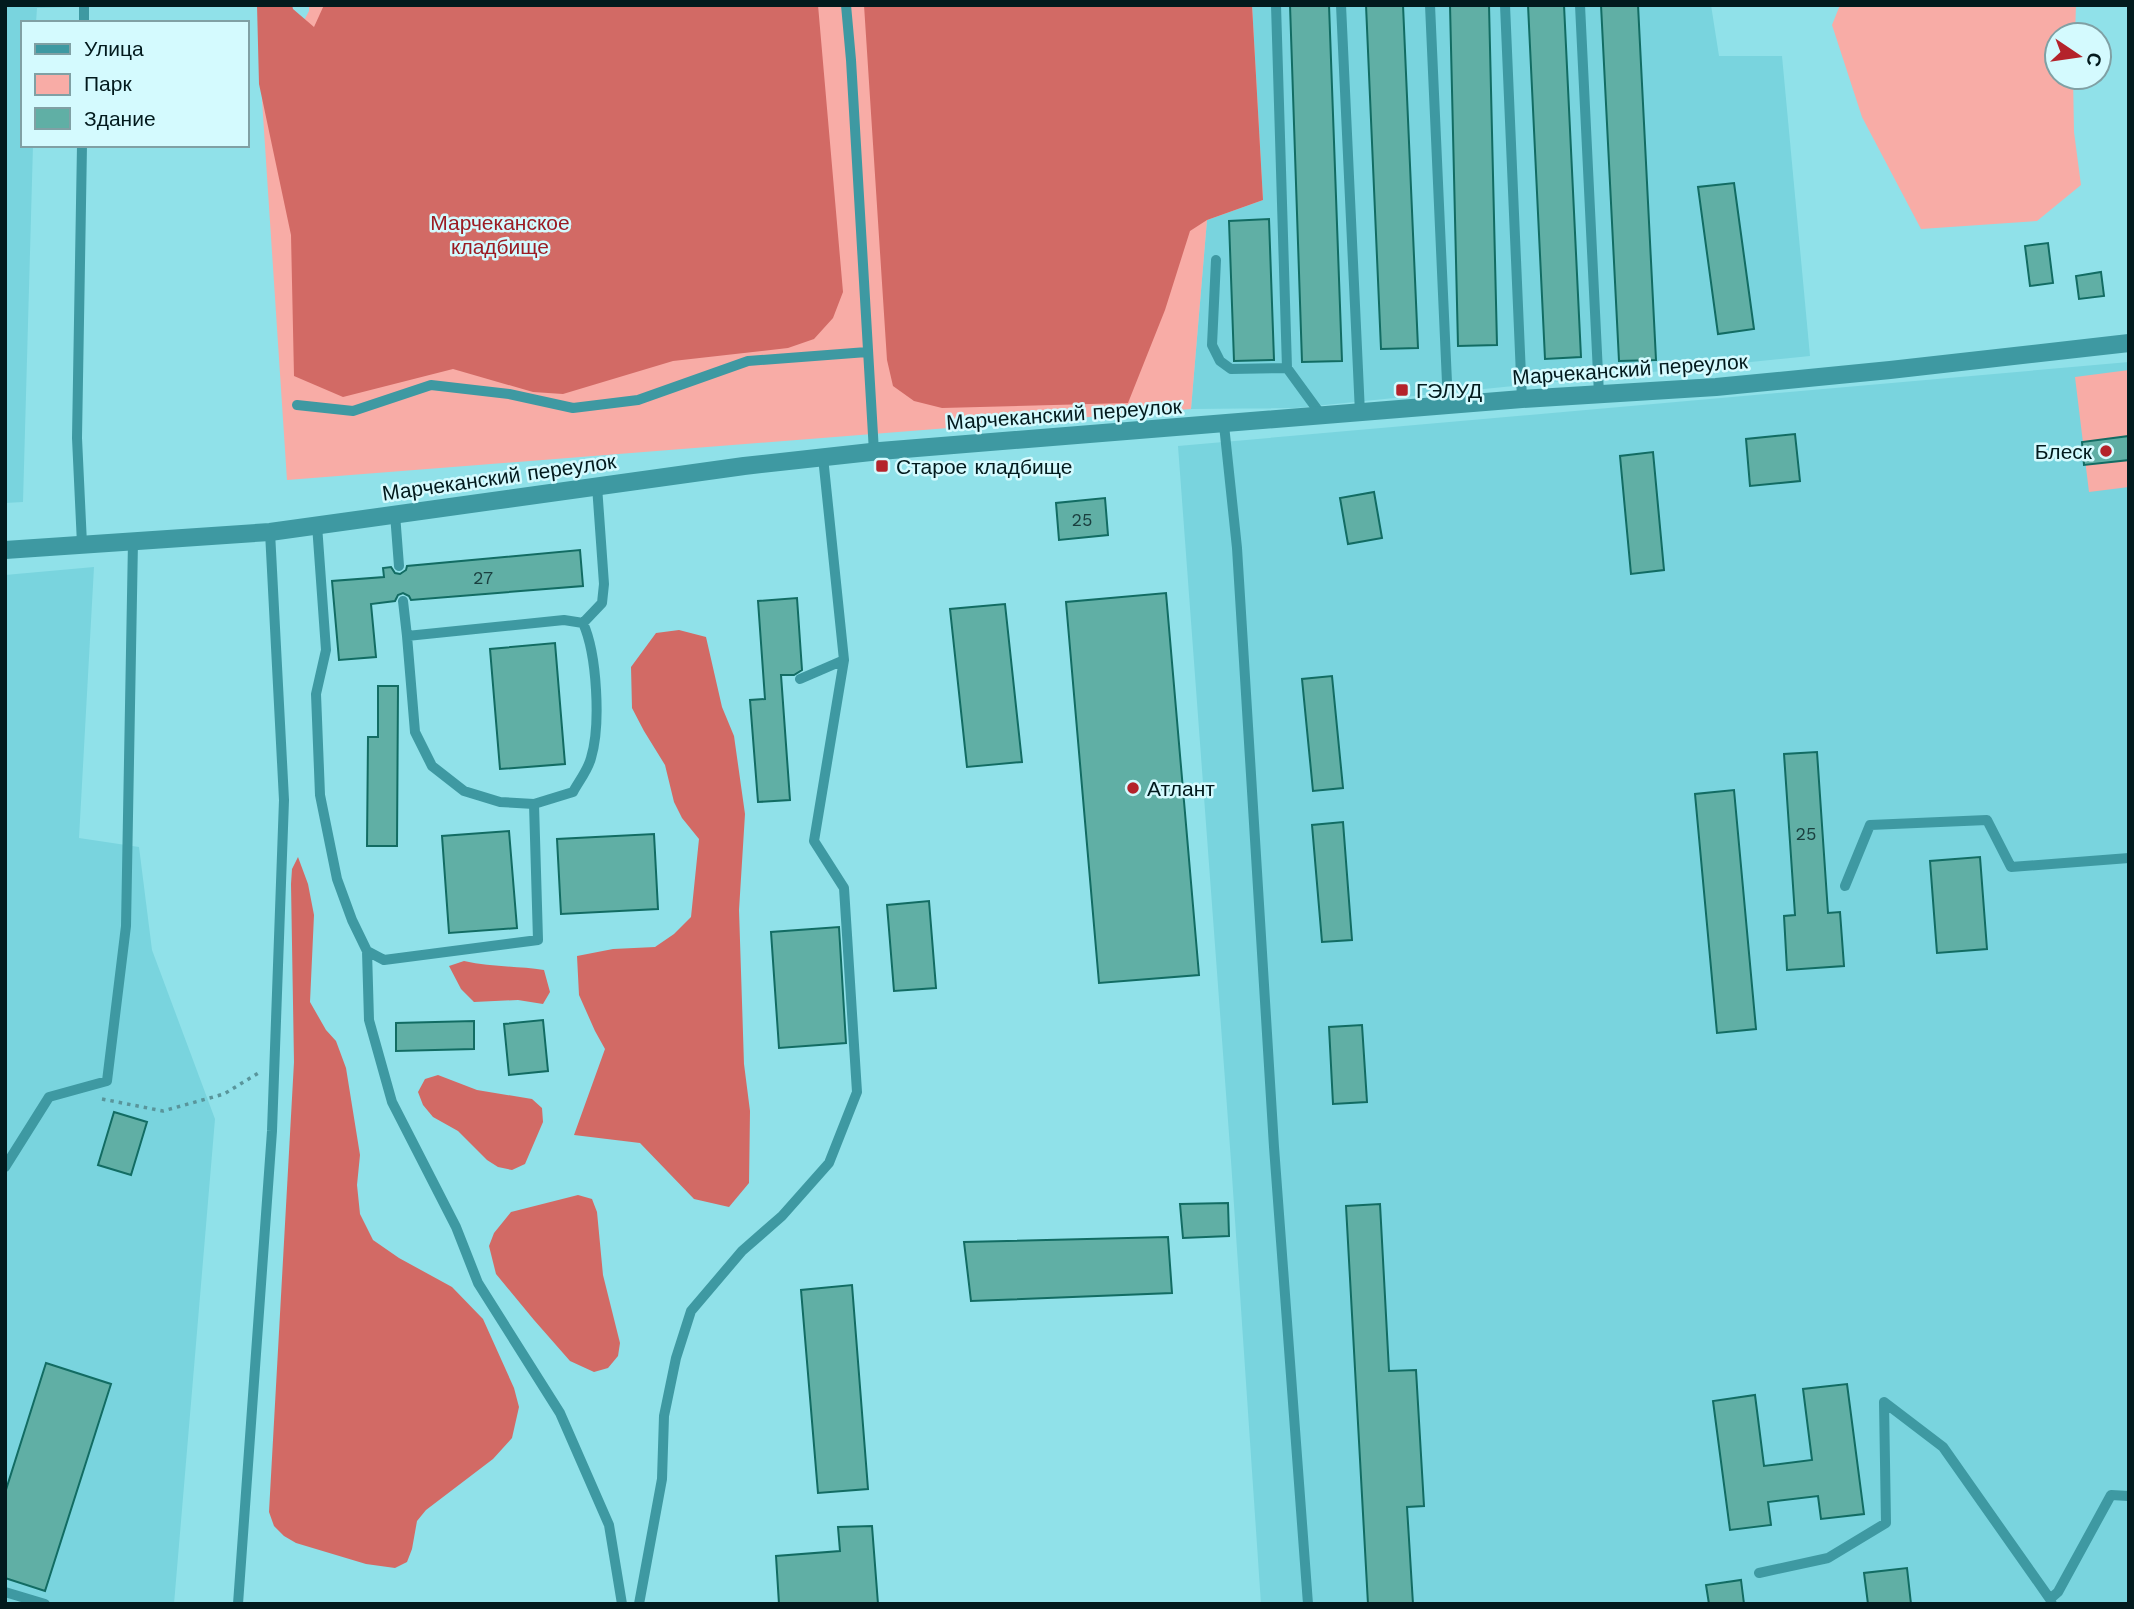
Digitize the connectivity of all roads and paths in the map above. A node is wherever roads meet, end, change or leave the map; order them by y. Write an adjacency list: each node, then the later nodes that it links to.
1 (846, 5): 10 (lane)
2 (1276, 5): 11 (lane)
3 (1341, 5): 16 (lane)
4 (1430, 5): 15 (lane)
5 (1505, 5): 13 (lane)
6 (1580, 5): 12 (lane)
7 (82, 147): 26 (lane)
8 (1216, 260): 11 (lane)
9 (2129, 343): 12 (street, Марчеканский переулок)
10 (867, 352): 14 (lane); 19 (lane)
11 (1287, 368): 17 (lane)
12 (1599, 394): 13 (street, Марчеканский переулок)
13 (1522, 399): 15 (street, Марчеканский переулок)
14 (297, 405)
15 (1448, 405): 16 (street, Марчеканский переулок)
16 (1360, 413): 17 (street, Марчеканский переулок)
17 (1322, 416): 18 (street, Марчеканский переулок)
18 (1224, 425): 19 (street, Марчеканский переулок); 49 (lane)
19 (874, 452): 20 (street, Марчеканский переулок)
20 (823, 457): 21 (street, Марчеканский переулок); 32 (lane)
21 (597, 486): 22 (street, Марчеканский переулок); 30 (lane)
22 (395, 514): 23 (street, Марчеканский переулок); 28 (lane)
23 (317, 525): 24 (street, Марчеканский переулок); 37 (lane)
24 (270, 532): 25 (street, Марчеканский переулок); 38 (lane)
25 (134, 541): 26 (street, Марчеканский переулок); 40 (lane)
26 (82, 544): 27 (street, Марчеканский переулок)
27 (5, 550)
28 (399, 566)
29 (403, 601): 31 (lane)
30 (583, 623): 31 (lane); 34 (lane)
31 (407, 636): 34 (lane)
32 (844, 660): 33 (lane); 48 (lane)
33 (800, 679)
34 (534, 804): 37 (lane)
35 (2129, 858): 36 (lane)
36 (1845, 886)
37 (367, 951): 47 (lane)
38 (274, 1063): 39 (path); 46 (lane)
39 (102, 1098)
40 (5, 1167)
41 (2129, 1496): 44 (lane)
42 (1759, 1573): 44 (lane)
43 (5, 1592): 45 (lane)
44 (2051, 1602)
45 (45, 1604)
46 (238, 1604)
47 (622, 1604)
48 (639, 1604)
49 (1308, 1604)

